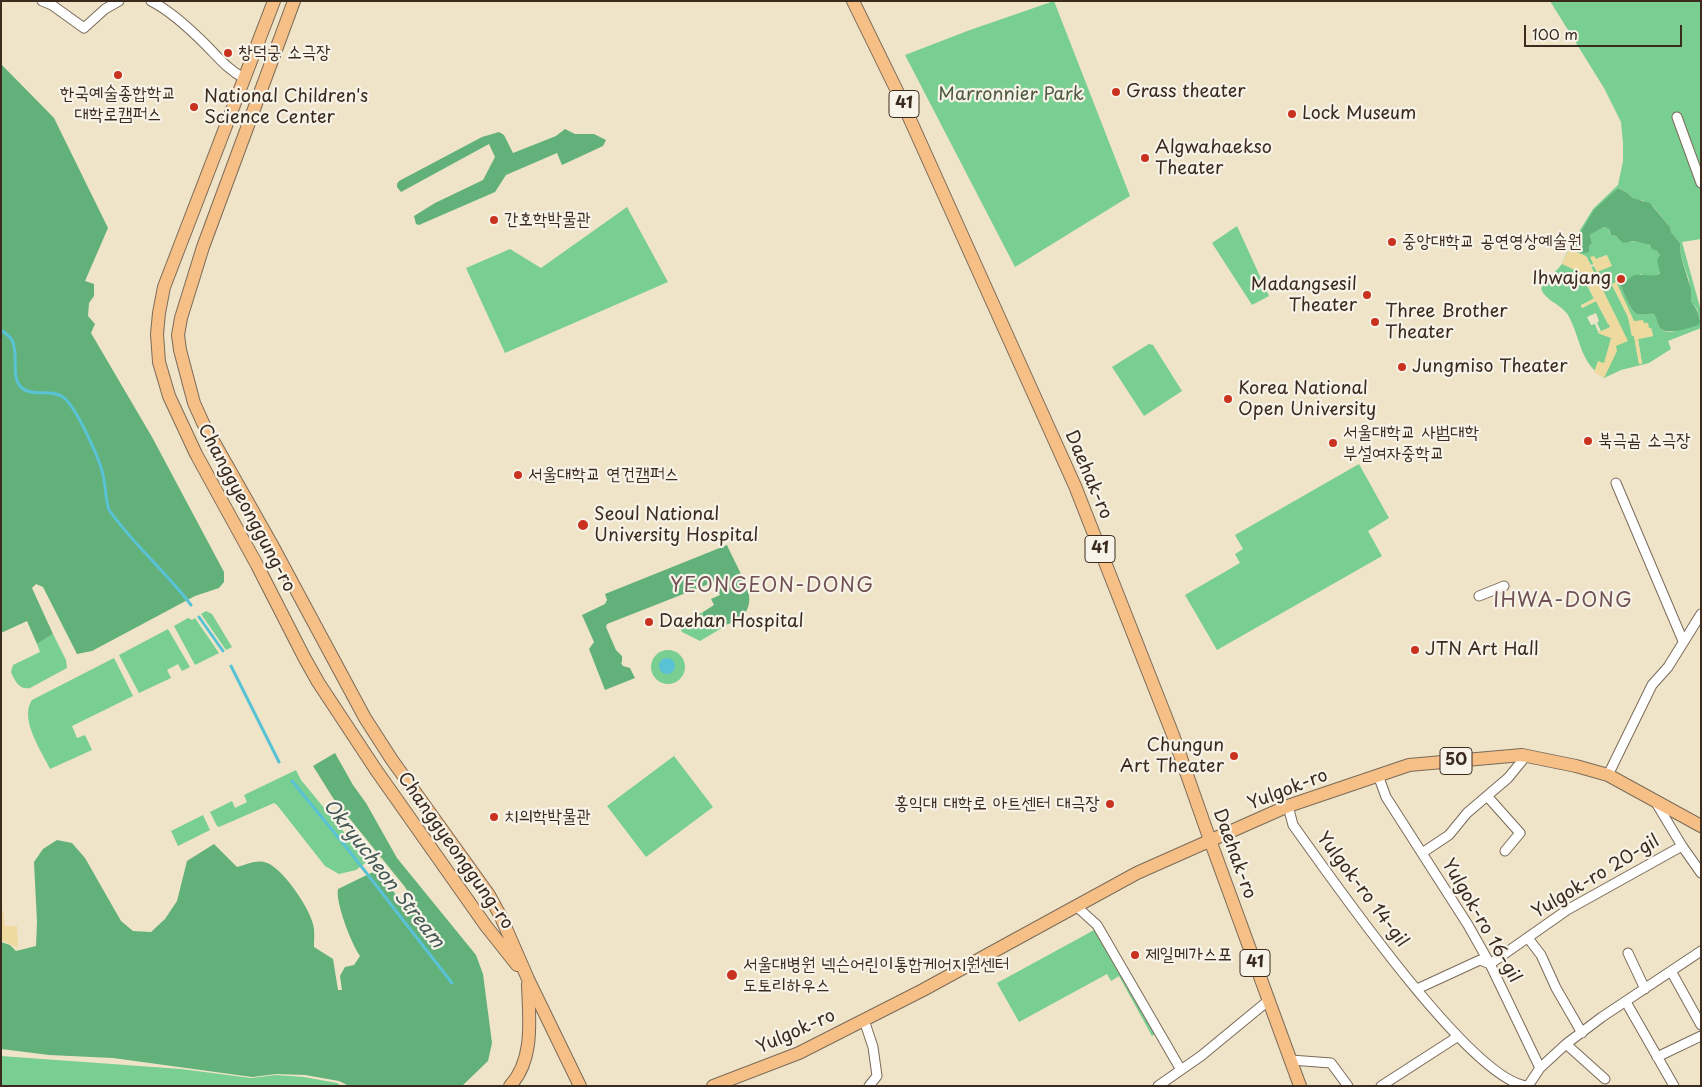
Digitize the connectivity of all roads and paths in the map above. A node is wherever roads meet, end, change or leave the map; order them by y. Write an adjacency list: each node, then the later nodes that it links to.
1 (42, 1): 7 (street)
2 (119, 1): 7 (street)
3 (151, 1): 8 (street)
4 (274, 1): 8 (main road, Changgyeonggung-ro)
5 (294, 1): 34 (main road, Changgyeonggung-ro)
6 (853, 1): 23 (main road, Daehak-ro / 41)
7 (53, 3)
8 (244, 78): 34 (main road, Changgyeonggung-ro)
9 (1677, 117): 10 (street)
10 (1701, 183)
11 (1616, 483): 15 (street)
12 (1504, 586): 13 (street)
13 (1479, 596)
14 (1701, 614): 15 (street)
15 (1683, 641): 17 (street)
16 (1526, 756): 17 (main road, Yulgok-ro / 50); 18 (main road, Yulgok-ro / 50); 19 (street)
17 (1608, 775): 20 (main road, Yulgok-ro / 50)
18 (1378, 776): 21 (main road, Yulgok-ro / 50); 26 (street, Yulgok-ro 16-gil)
19 (1487, 796): 25 (street); 26 (street)
20 (1654, 800): 22 (main road, Yulgok-ro / 50); 24 (street)
21 (1288, 806): 23 (main road, Yulgok-ro / 50); 36 (street, Yulgok-ro 14-gil)
22 (1701, 826)
23 (1210, 840): 28 (main road, Yulgok-ro / 50); 37 (main road, Daehak-ro / 41)
24 (1682, 846): 27 (street); 29 (street, Yulgok-ro 20-gil)
25 (1505, 850)
26 (1422, 853): 32 (street, Yulgok-ro 16-gil)
27 (1701, 873)
28 (1076, 906): 39 (main road, Yulgok-ro / 50); 48 (street)
29 (1528, 938): 32 (street, Yulgok-ro 20-gil); 41 (street, Yulgok-ro 20-gil)
30 (1701, 952): 33 (street)
31 (1628, 953): 35 (street)
32 (1490, 964): 36 (street); 47 (street, Yulgok-ro 16-gil)
33 (1671, 971): 35 (street); 40 (street)
34 (528, 979): 51 (main road); 52 (main road, Changgyeonggung-ro)
35 (1645, 988): 38 (street)
36 (1417, 989): 43 (street, Yulgok-ro 14-gil)
37 (1269, 1000): 46 (main road, Daehak-ro / 41); 48 (street)
38 (1626, 1002): 41 (street); 45 (street)
39 (864, 1020): 53 (main road, Yulgok-ro / 50); 54 (street)
40 (1701, 1025)
41 (1582, 1032): 44 (street)
42 (1701, 1036): 45 (street)
43 (1457, 1037): 50 (street, Yulgok-ro 14-gil); 58 (street)
44 (1566, 1044): 47 (street); 49 (street)
45 (1657, 1057): 60 (street)
46 (1291, 1060): 56 (main road, Daehak-ro / 41); 57 (street)
47 (1540, 1068): 59 (street)
48 (1181, 1070): 55 (street)
49 (1605, 1079)
50 (1520, 1085): 59 (street, Yulgok-ro 14-gil)
51 (510, 1086)
52 (580, 1086)
53 (713, 1086)
54 (870, 1086)
55 (1158, 1086)
56 (1300, 1086)
57 (1348, 1086)
58 (1380, 1086)
59 (1527, 1086)
60 (1674, 1086)

